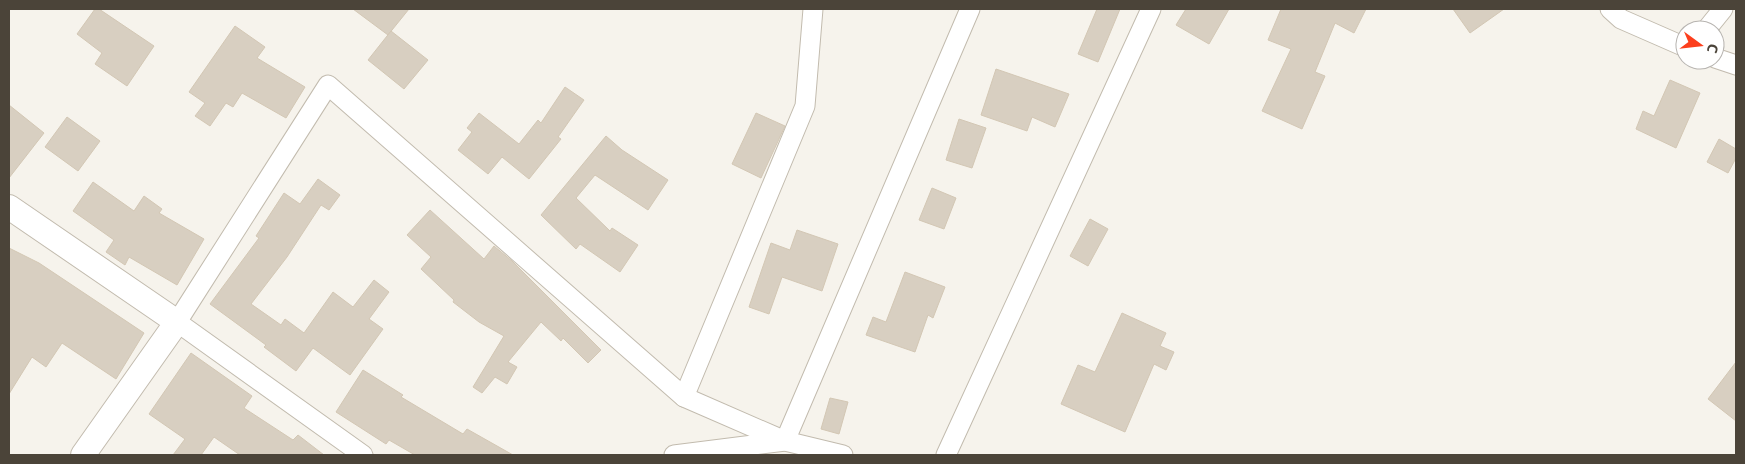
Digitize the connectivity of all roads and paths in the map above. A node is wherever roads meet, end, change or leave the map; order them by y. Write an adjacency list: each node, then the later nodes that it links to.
1 (813, 9): 10 (street)
2 (970, 9): 11 (street)
3 (1151, 9): 16 (street)
4 (1610, 9): 7 (street)
5 (1722, 9): 6 (street)
6 (1714, 20)
7 (1675, 43)
8 (9, 207): 9 (street)
9 (177, 322): 10 (street); 12 (street); 13 (street)
10 (684, 396): 11 (street)
11 (785, 441): 14 (street); 15 (street)
12 (83, 455)
13 (363, 455)
14 (674, 455)
15 (843, 455)
16 (946, 455)

